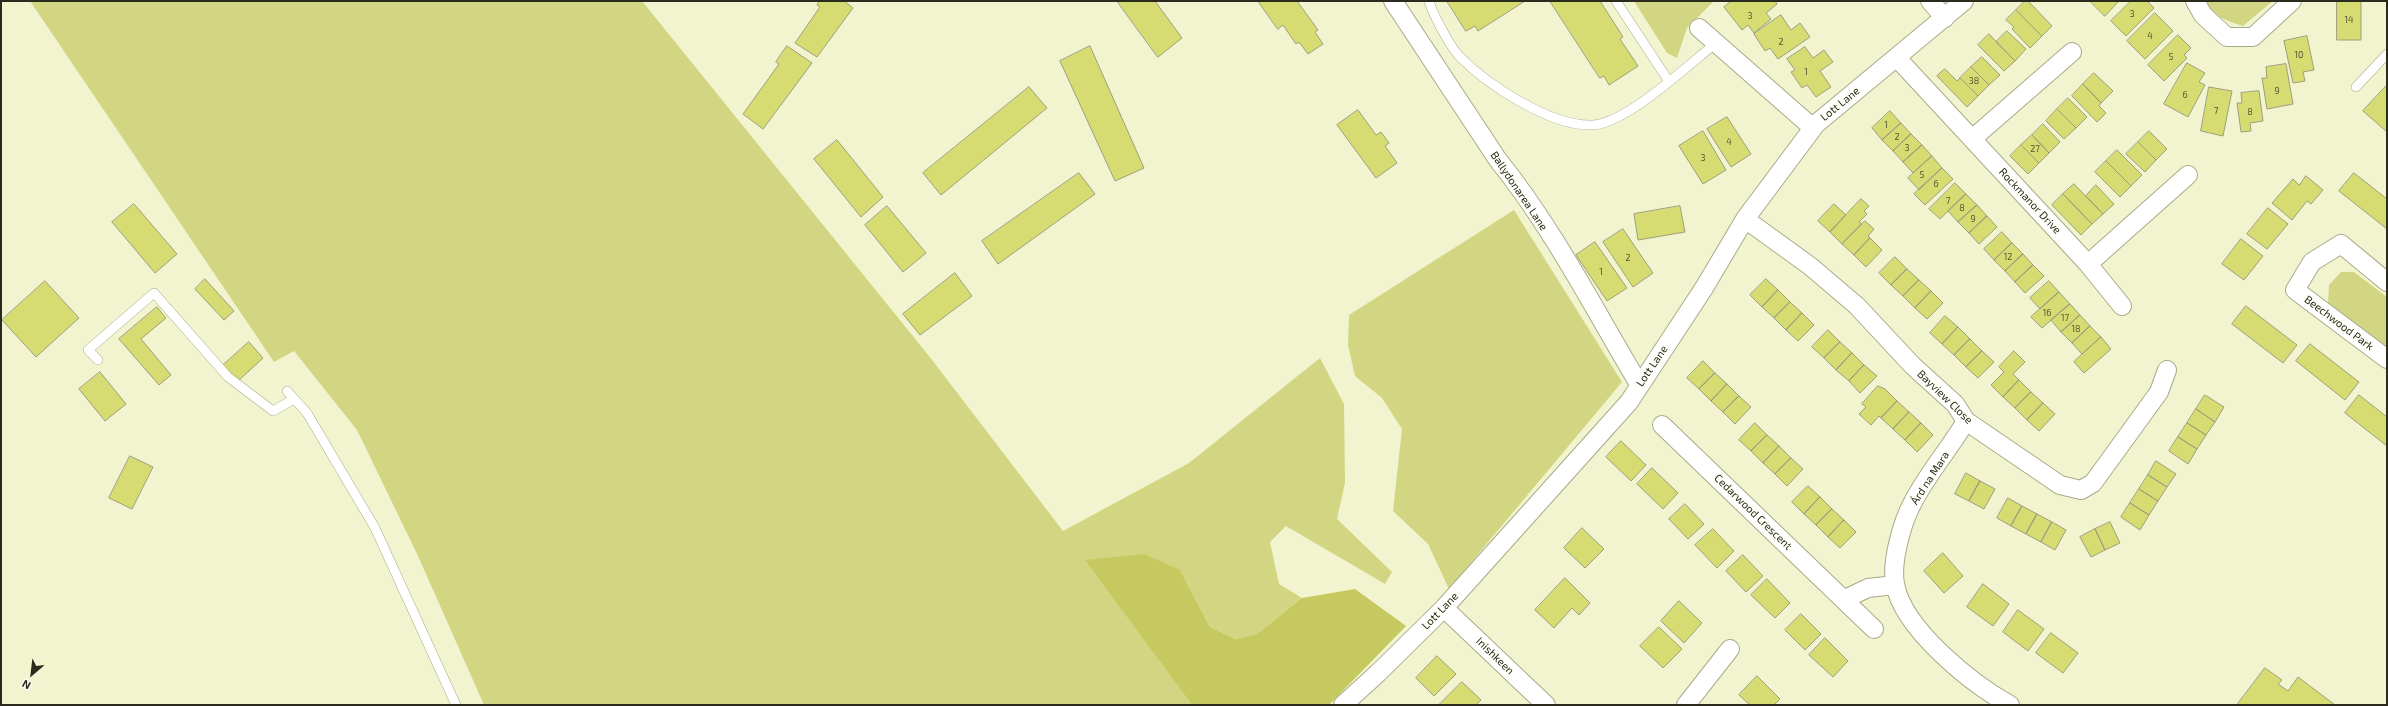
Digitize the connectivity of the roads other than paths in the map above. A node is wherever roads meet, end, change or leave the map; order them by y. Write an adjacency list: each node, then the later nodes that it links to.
1 (1393, 1): 26 (street, Ballydonarea Lane)
2 (1429, 1): 14 (lane)
3 (1616, 1): 14 (lane)
4 (1930, 1): 8 (street)
5 (1964, 1): 8 (street, Lott Lane)
6 (2196, 1): 7 (street)
7 (2292, 1)
8 (1945, 18): 13 (street, Lott Lane)
9 (1699, 28): 10 (street)
10 (1716, 43): 14 (lane); 16 (street)
11 (2072, 52): 17 (street)
12 (2387, 54): 15 (lane)
13 (1897, 58): 16 (street, Lott Lane); 17 (street, Rockmanor Drive)
14 (1668, 80)
15 (2356, 87)
16 (1813, 128): 19 (street, Lott Lane)
17 (1972, 139): 20 (street, Rockmanor Drive)
18 (2188, 175): 20 (street)
19 (1745, 219): 26 (street, Lott Lane); 29 (street, Bayview Close)
20 (2088, 264): 22 (street, Rockmanor Drive)
21 (2387, 282): 23 (street, Beechwood Park)
22 (2122, 306)
23 (2387, 359)
24 (98, 360): 28 (lane)
25 (2167, 370): 29 (street, Bayview Close)
26 (1639, 384): 33 (street, Lott Lane)
27 (287, 391): 28 (lane)
28 (294, 399): 37 (lane)
29 (1966, 421): 31 (street, Árd na Mara)
30 (1662, 425): 32 (street, Cedarwood Crescent)
31 (1895, 585): 32 (street); 36 (street, Árd na Mara)
32 (1845, 599): 34 (street, Cedarwood Crescent)
33 (1444, 608): 38 (street, Lott Lane); 39 (street, Inishkeen)
34 (1874, 629)
35 (1730, 649): 40 (street)
36 (1985, 699): 41 (street, Árd na Mara)
37 (456, 705)
38 (1343, 705)
39 (1546, 705)
40 (1686, 705)
41 (2010, 705)

